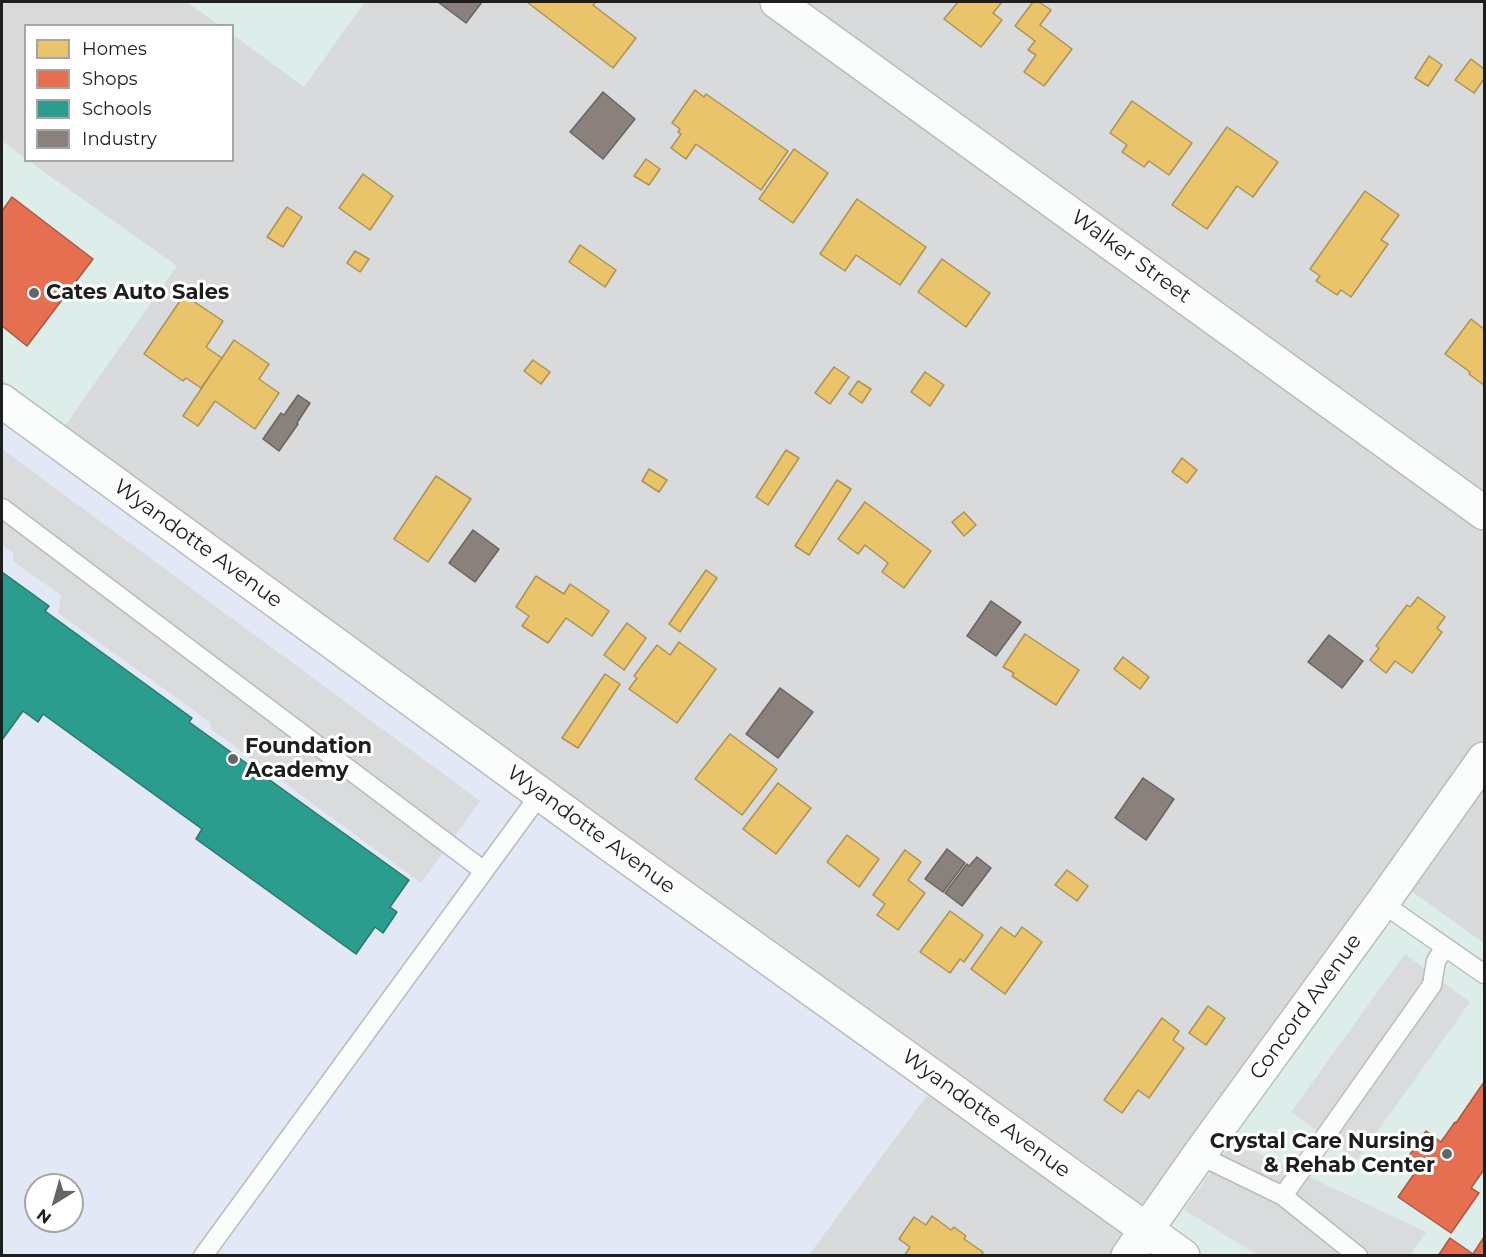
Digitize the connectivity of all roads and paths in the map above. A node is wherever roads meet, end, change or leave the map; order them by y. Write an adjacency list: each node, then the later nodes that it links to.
1 (777, 2): 4 (street, Walker Street)
2 (2, 401): 6 (street, Wyandotte Avenue)
3 (2, 508): 7 (lane)
4 (1485, 513)
5 (1485, 759): 8 (street, Concord Avenue)
6 (541, 793): 7 (lane); 13 (street, Wyandotte Avenue)
7 (483, 871): 14 (lane)
8 (1382, 903): 9 (lane); 11 (street, Concord Avenue)
9 (1445, 947): 10 (lane); 12 (lane)
10 (1485, 974)
11 (1199, 1155): 12 (lane); 13 (street, Concord Avenue)
12 (1283, 1196): 17 (lane)
13 (1147, 1229): 15 (street, Concord Avenue); 16 (street, Wyandotte Avenue)
14 (204, 1256)
15 (1128, 1256)
16 (1183, 1256)
17 (1358, 1256)

